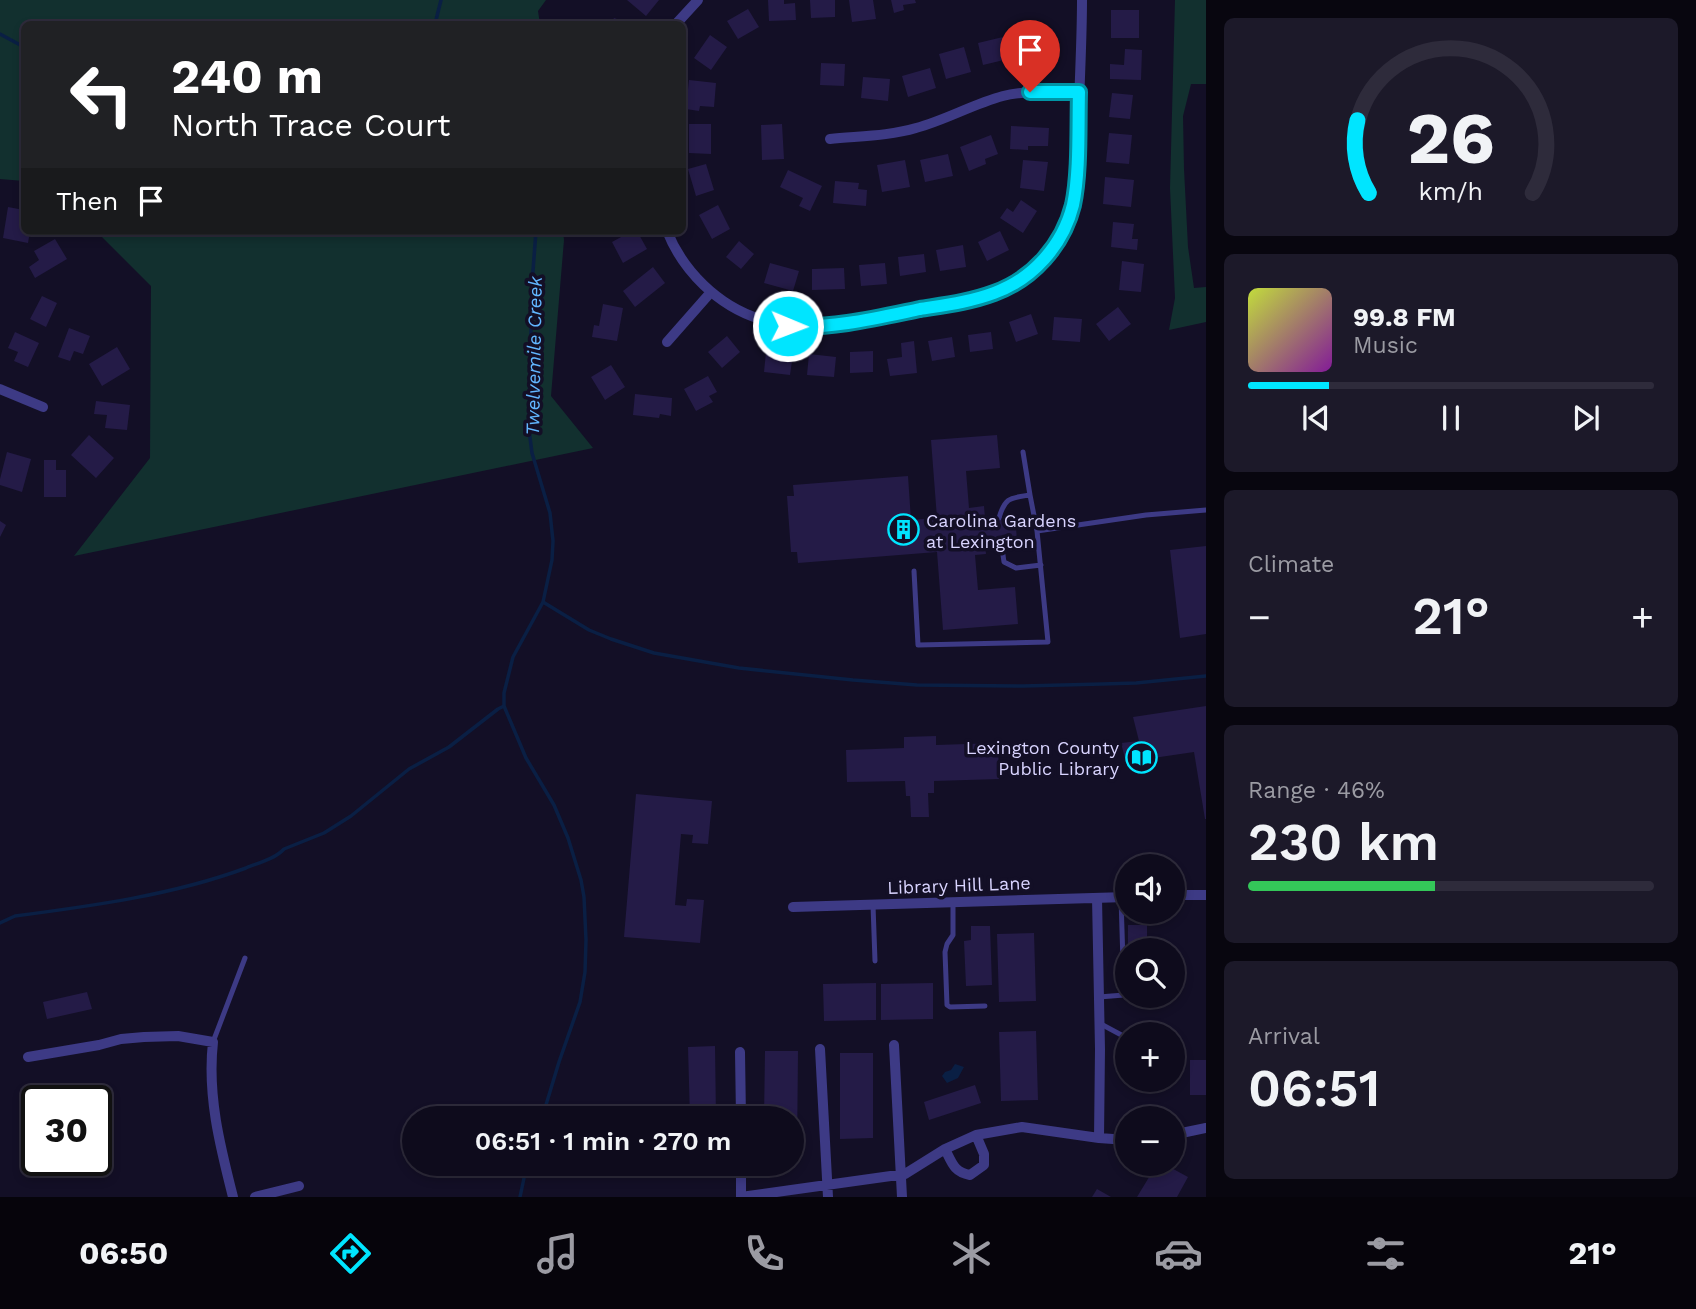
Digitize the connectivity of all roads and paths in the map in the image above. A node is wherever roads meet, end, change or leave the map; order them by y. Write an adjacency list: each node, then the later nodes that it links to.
1 (698, 0): 3 (street)
2 (1082, 0): 4 (street)
3 (679, 21)
4 (1079, 92): 5 (street); 7 (street)
5 (830, 139)
6 (669, 235): 7 (street)
7 (711, 292): 8 (street)
8 (667, 342)
9 (0, 389): 10 (street)
10 (43, 407)
11 (1023, 452): 12 (lane)
12 (1030, 495): 14 (lane); 15 (lane)
13 (1206, 510): 15 (lane)
14 (999, 517)
15 (1037, 531): 17 (lane)
16 (1001, 541): 17 (lane)
17 (1041, 565): 18 (lane)
18 (914, 571)
19 (1185, 895): 20 (street)
20 (1206, 895)
21 (1115, 897): 22 (street, Library Hill Lane)
22 (1097, 898): 23 (street, Library Hill Lane); 29 (street)
23 (953, 902): 24 (street, Library Hill Lane); 30 (lane)
24 (873, 905): 25 (street, Library Hill Lane); 28 (lane)
25 (793, 907)
26 (1124, 924): 29 (lane)
27 (245, 958): 33 (lane)
28 (875, 961)
29 (1099, 998): 31 (street)
30 (985, 1006)
31 (1099, 1023): 32 (lane); 42 (street)
32 (1115, 1032)
33 (213, 1042): 37 (street); 49 (street)
34 (894, 1045): 45 (street)
35 (820, 1049): 48 (street)
36 (740, 1052): 38 (street)
37 (28, 1057)
38 (741, 1106)
39 (1206, 1128): 40 (street)
40 (1185, 1132)
41 (976, 1135): 42 (street); 44 (street); 44 (street)
42 (1099, 1138): 43 (street)
43 (1115, 1139)
44 (945, 1149): 45 (street)
45 (900, 1175): 48 (street); 52 (street)
46 (741, 1176): 51 (street)
47 (299, 1186): 50 (street)
48 (827, 1191): 51 (street)
49 (233, 1197)
50 (255, 1197)
51 (741, 1197)
52 (902, 1197)

